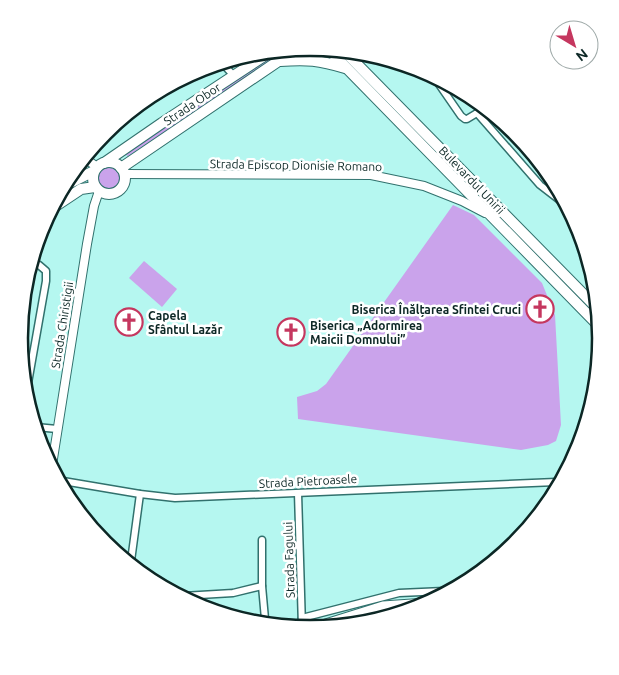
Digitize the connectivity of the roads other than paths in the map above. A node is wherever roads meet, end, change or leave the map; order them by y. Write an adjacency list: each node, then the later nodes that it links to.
1 (286, 57): 6 (main road, Strada Obor)
2 (335, 57): 8 (main road, Bulevardul Unirii)
3 (352, 59): 9 (main road, Bulevardul Unirii)
4 (257, 60): 10 (main road, Strada Obor)
5 (361, 60): 9 (main road)
6 (277, 62): 8 (main road); 16 (main road, Strada Obor)
7 (227, 68): 10 (street)
8 (345, 68): 21 (main road, Bulevardul Unirii)
9 (363, 71): 23 (main road, Bulevardul Unirii)
10 (234, 76): 15 (main road, Strada Obor)
11 (442, 89): 12 (street)
12 (479, 113)
13 (483, 116): 19 (street)
14 (89, 162): 15 (street)
15 (98, 167): 16 (main road); 17 (main road, Strada Obor); 18 (main road)
16 (122, 171): 18 (main road); 21 (street, Strada Episcop Dionisie Romano)
17 (76, 180)
18 (97, 189): 20 (main road); 27 (street, Strada Chiristigii)
19 (553, 195)
20 (63, 201)
21 (491, 217): 24 (main road, Bulevardul Unirii)
22 (37, 265): 25 (street)
23 (589, 300)
24 (591, 318)
25 (30, 373)
26 (42, 428): 27 (street)
27 (57, 429): 28 (street, Strada Chiristigii)
28 (53, 454)
29 (67, 482): 32 (street, Strada Pietroasele)
30 (552, 482): 31 (street, Strada Pietroasele)
31 (298, 493): 32 (street, Strada Pietroasele); 41 (street, Strada Fagului)
32 (140, 494): 34 (street)
33 (262, 540): 35 (street)
34 (132, 556)
35 (262, 586): 37 (street); 39 (street)
36 (432, 591): 41 (street)
37 (196, 595)
38 (401, 605): 40 (main road)
39 (265, 616)
40 (350, 616)
41 (302, 618)

